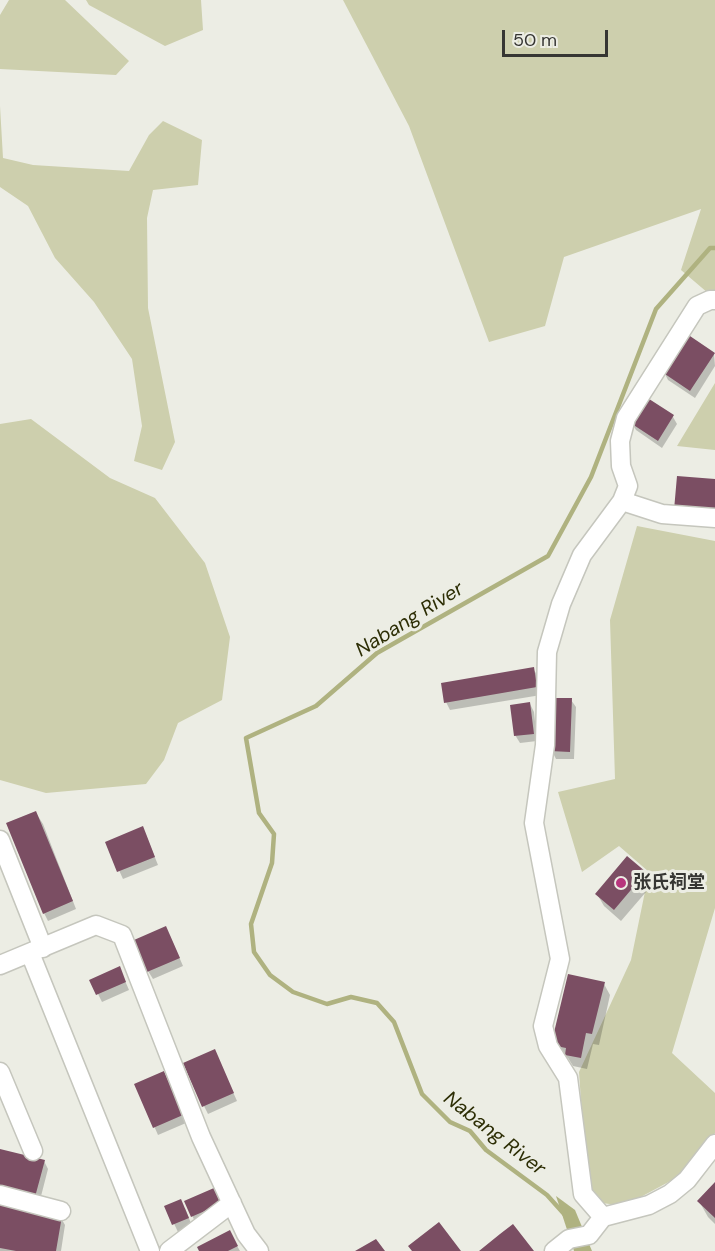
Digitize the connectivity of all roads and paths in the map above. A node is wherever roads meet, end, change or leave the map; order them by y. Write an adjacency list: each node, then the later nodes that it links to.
1 (715, 300): 2 (street)
2 (622, 501): 3 (street); 13 (street)
3 (715, 518)
4 (0, 840): 5 (street)
5 (37, 950): 6 (street); 11 (street); 14 (street)
6 (0, 966)
7 (0, 1072): 9 (street)
8 (715, 1144): 13 (street)
9 (33, 1151)
10 (0, 1195): 12 (street)
11 (232, 1203): 15 (street); 16 (street)
12 (61, 1211)
13 (603, 1216): 17 (street)
14 (150, 1251)
15 (169, 1251)
16 (259, 1251)
17 (554, 1251)

